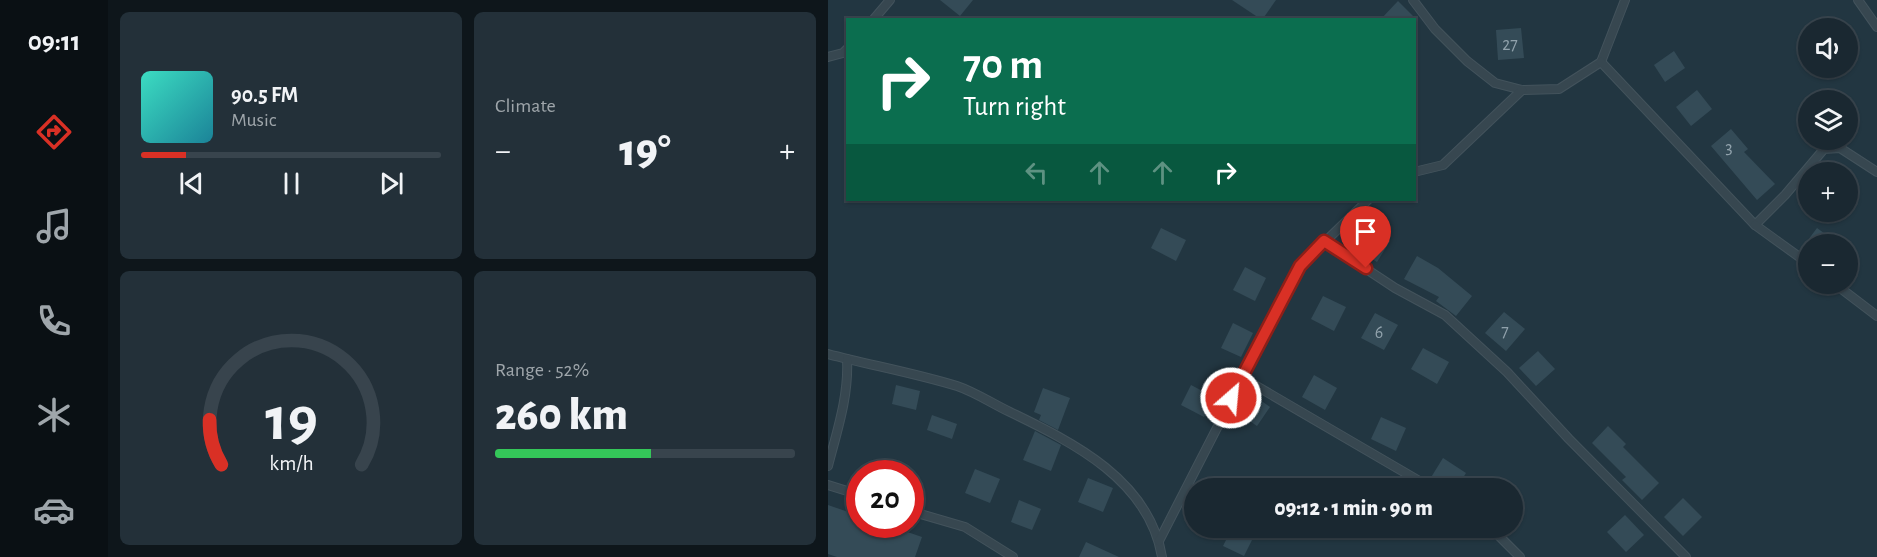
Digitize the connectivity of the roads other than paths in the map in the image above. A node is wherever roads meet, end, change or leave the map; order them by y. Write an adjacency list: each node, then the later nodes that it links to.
1 (890, 0): 5 (lane)
2 (1413, 0): 10 (lane)
3 (1625, 0): 9 (lane)
4 (1858, 0): 6 (lane)
5 (875, 18)
6 (1877, 27)
7 (846, 52): 8 (lane)
8 (828, 57)
9 (1600, 63): 10 (lane); 14 (lane)
10 (1522, 90): 11 (lane)
11 (1416, 172)
12 (1877, 172): 14 (lane)
13 (1367, 201): 15 (lane)
14 (1755, 225): 16 (lane)
15 (1324, 241): 21 (lane); 32 (lane)
16 (1798, 256)
17 (1848, 294): 18 (lane)
18 (1877, 316)
19 (828, 354): 20 (lane)
20 (847, 359): 22 (lane); 28 (lane)
21 (1241, 377): 23 (lane); 28 (lane)
22 (828, 466)
23 (1414, 478)
24 (828, 485): 25 (lane)
25 (846, 491)
26 (924, 514): 29 (lane)
27 (1501, 538): 31 (lane)
28 (1159, 541): 30 (lane)
29 (1012, 557)
30 (1162, 557)
31 (1520, 557)
32 (1686, 557)

